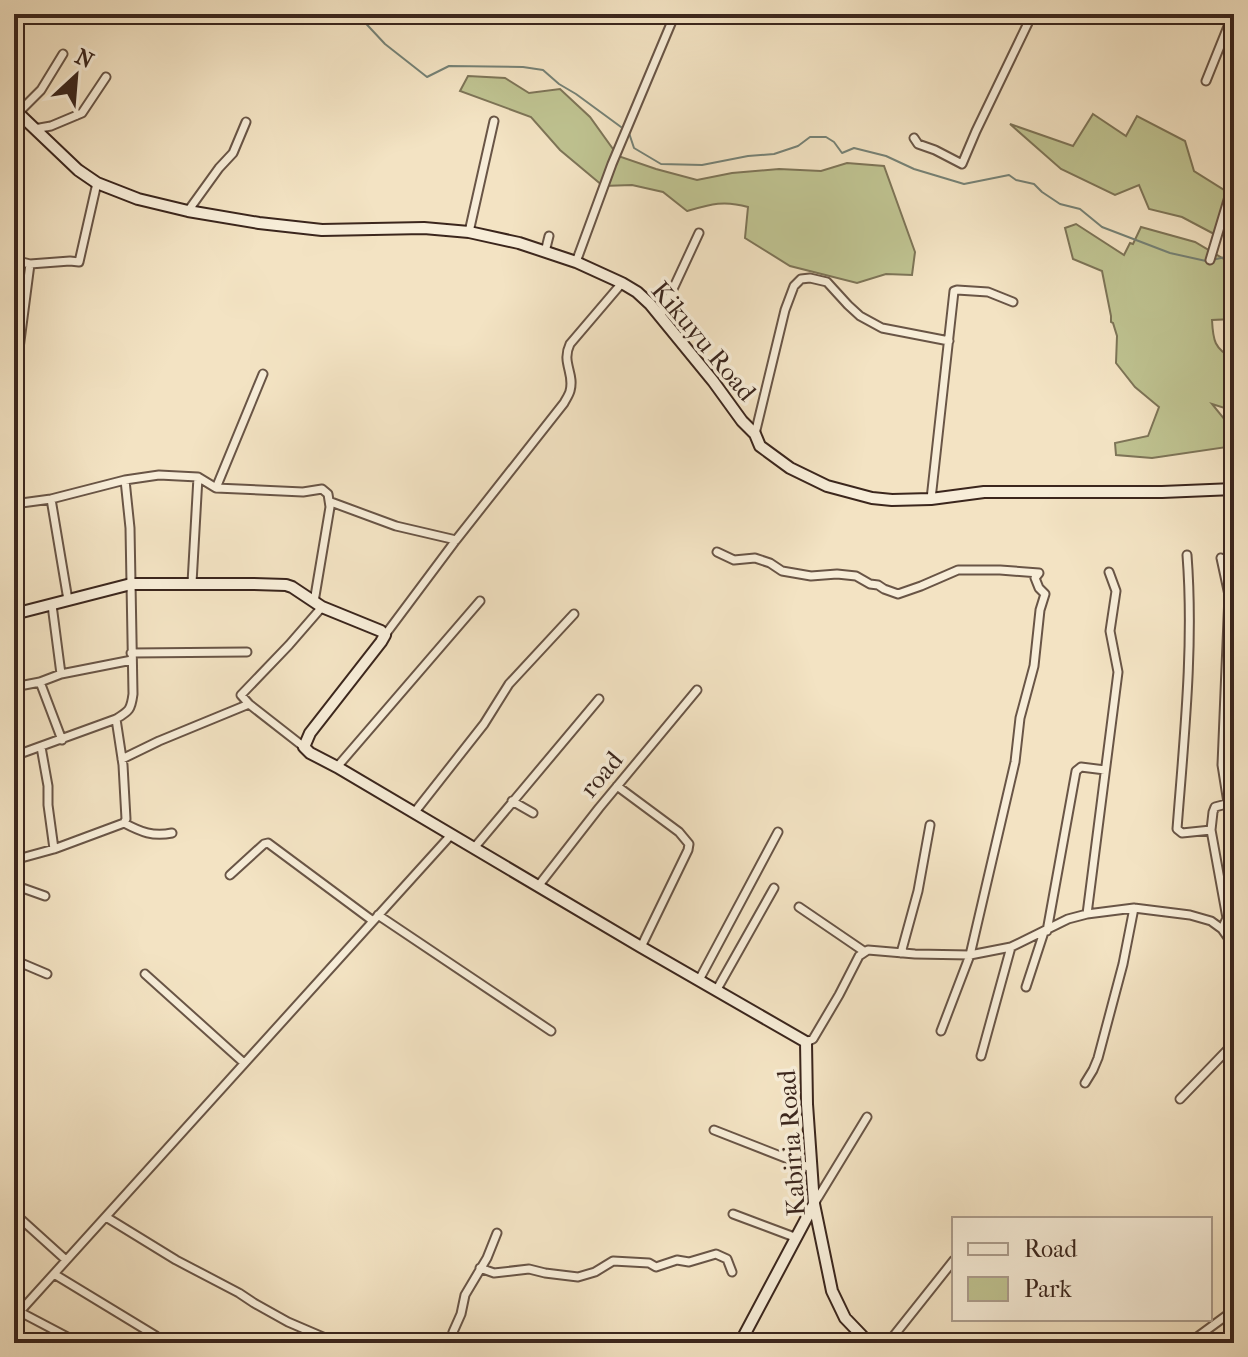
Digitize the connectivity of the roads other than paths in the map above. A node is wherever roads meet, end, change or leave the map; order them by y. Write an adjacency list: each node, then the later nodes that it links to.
1 (675, 14): 21 (street)
2 (1041, 14): 11 (street)
3 (1233, 14): 6 (street)
4 (63, 54): 7 (street)
5 (106, 77): 10 (street)
6 (1206, 81)
7 (16, 111): 10 (main road, Kikuyu Road)
8 (494, 121): 15 (street)
9 (246, 122): 14 (street)
10 (34, 129): 13 (main road, Kikuyu Road)
11 (914, 138)
12 (1234, 180): 20 (street)
13 (97, 183): 14 (main road, Kikuyu Road); 22 (street)
14 (188, 211): 15 (main road, Kikuyu Road)
15 (469, 232): 18 (main road, Kikuyu Road)
16 (699, 233): 25 (street)
17 (549, 236): 18 (street)
18 (545, 252): 21 (main road, Kikuyu Road)
19 (14, 260): 22 (street)
20 (1210, 260)
21 (576, 262): 23 (main road, Kikuyu Road)
22 (30, 264): 28 (street)
23 (622, 283): 25 (main road, Kikuyu Road); 38 (street)
24 (1013, 302): 26 (street)
25 (660, 317): 29 (main road, Kikuyu Road)
26 (949, 341): 29 (street); 35 (street)
27 (263, 374): 32 (street)
28 (14, 387)
29 (755, 434): 35 (main road, Kikuyu Road)
30 (198, 477): 31 (street); 32 (street); 43 (street)
31 (125, 480): 34 (street); 44 (street)
32 (216, 488): 36 (street)
33 (1234, 489): 35 (main road, Kikuyu Road)
34 (51, 499): 37 (street); 45 (street)
35 (931, 499)
36 (331, 502): 38 (street); 47 (street)
37 (14, 504)
38 (456, 540): 51 (street)
39 (717, 552): 98 (street)
40 (1187, 555): 75 (street)
41 (1234, 565): 70 (street)
42 (1109, 572): 67 (street)
43 (192, 583): 44 (main road); 47 (main road)
44 (131, 584): 45 (main road); 53 (street)
45 (68, 600): 48 (main road)
46 (480, 601): 66 (street)
47 (318, 604): 51 (main road); 59 (street)
48 (52, 605): 49 (main road); 54 (street)
49 (14, 614)
50 (574, 614): 71 (street)
51 (385, 635): 63 (main road)
52 (247, 652): 53 (street)
53 (131, 656): 54 (street); 60 (street)
54 (61, 674): 55 (street)
55 (40, 682): 56 (street); 61 (street)
56 (14, 687)
57 (697, 690): 68 (street, road)
58 (599, 699): 69 (street)
59 (249, 704): 63 (street); 65 (street)
60 (116, 719): 61 (street); 65 (street)
61 (62, 740): 62 (street)
62 (41, 747): 64 (street); 80 (street)
63 (304, 747): 66 (main road)
64 (14, 756)
65 (122, 759): 73 (street)
66 (337, 767): 71 (main road)
67 (1105, 770): 89 (street); 92 (street)
68 (617, 786): 84 (street, road); 94 (street)
69 (512, 801): 72 (street); 79 (street)
70 (1231, 803): 75 (street)
71 (414, 813): 78 (main road)
72 (533, 813)
73 (124, 823): 77 (street); 80 (street)
74 (930, 825): 97 (street)
75 (1211, 830): 91 (street)
76 (778, 832): 102 (street)
77 (172, 833)
78 (451, 835): 79 (main road); 90 (street)
79 (474, 848): 84 (main road)
80 (54, 849): 81 (street)
81 (14, 860)
82 (230, 875): 90 (street)
83 (14, 885): 86 (street)
84 (539, 885): 94 (main road)
85 (774, 888): 104 (street)
86 (45, 896)
87 (799, 907): 96 (street)
88 (1134, 908): 89 (street); 91 (street); 111 (street)
89 (1087, 914): 92 (street)
90 (376, 918): 105 (street); 110 (street)
91 (1222, 929): 93 (street)
92 (1045, 931): 95 (street); 103 (street)
93 (1234, 946)
94 (641, 947): 102 (main road)
95 (1011, 947): 98 (street); 109 (street)
96 (865, 952): 97 (street); 107 (street, Kabiria Road)
97 (901, 953): 98 (street)
98 (970, 955): 106 (street)
99 (14, 960): 100 (street)
100 (47, 974)
101 (145, 974): 110 (street)
102 (699, 980): 104 (main road)
103 (1026, 987)
104 (716, 991): 107 (main road)
105 (551, 1031)
106 (941, 1031)
107 (806, 1042): 115 (main road, Kabiria Road)
108 (1234, 1043): 112 (street)
109 (981, 1056)
110 (244, 1063): 119 (street)
111 (1085, 1083)
112 (1180, 1099)
113 (867, 1117): 116 (street)
114 (714, 1130): 115 (street)
115 (811, 1168): 116 (main road, Kabiria Road)
116 (814, 1204): 121 (main road); 135 (main road, Kabiria Road)
117 (14, 1213): 122 (street)
118 (733, 1214): 121 (street)
119 (106, 1217): 122 (street); 130 (street)
120 (497, 1233): 124 (street)
121 (797, 1238): 134 (main road)
122 (66, 1260): 126 (street)
123 (952, 1263): 136 (street)
124 (480, 1268): 125 (street); 133 (street)
125 (732, 1272)
126 (54, 1274): 128 (street); 129 (street)
127 (1234, 1310): 137 (street)
128 (17, 1315): 131 (street)
129 (156, 1336)
130 (330, 1342): 132 (street)
131 (79, 1343)
132 (359, 1343)
133 (450, 1343)
134 (740, 1343)
135 (869, 1343)
136 (888, 1343)
137 (1189, 1343)

